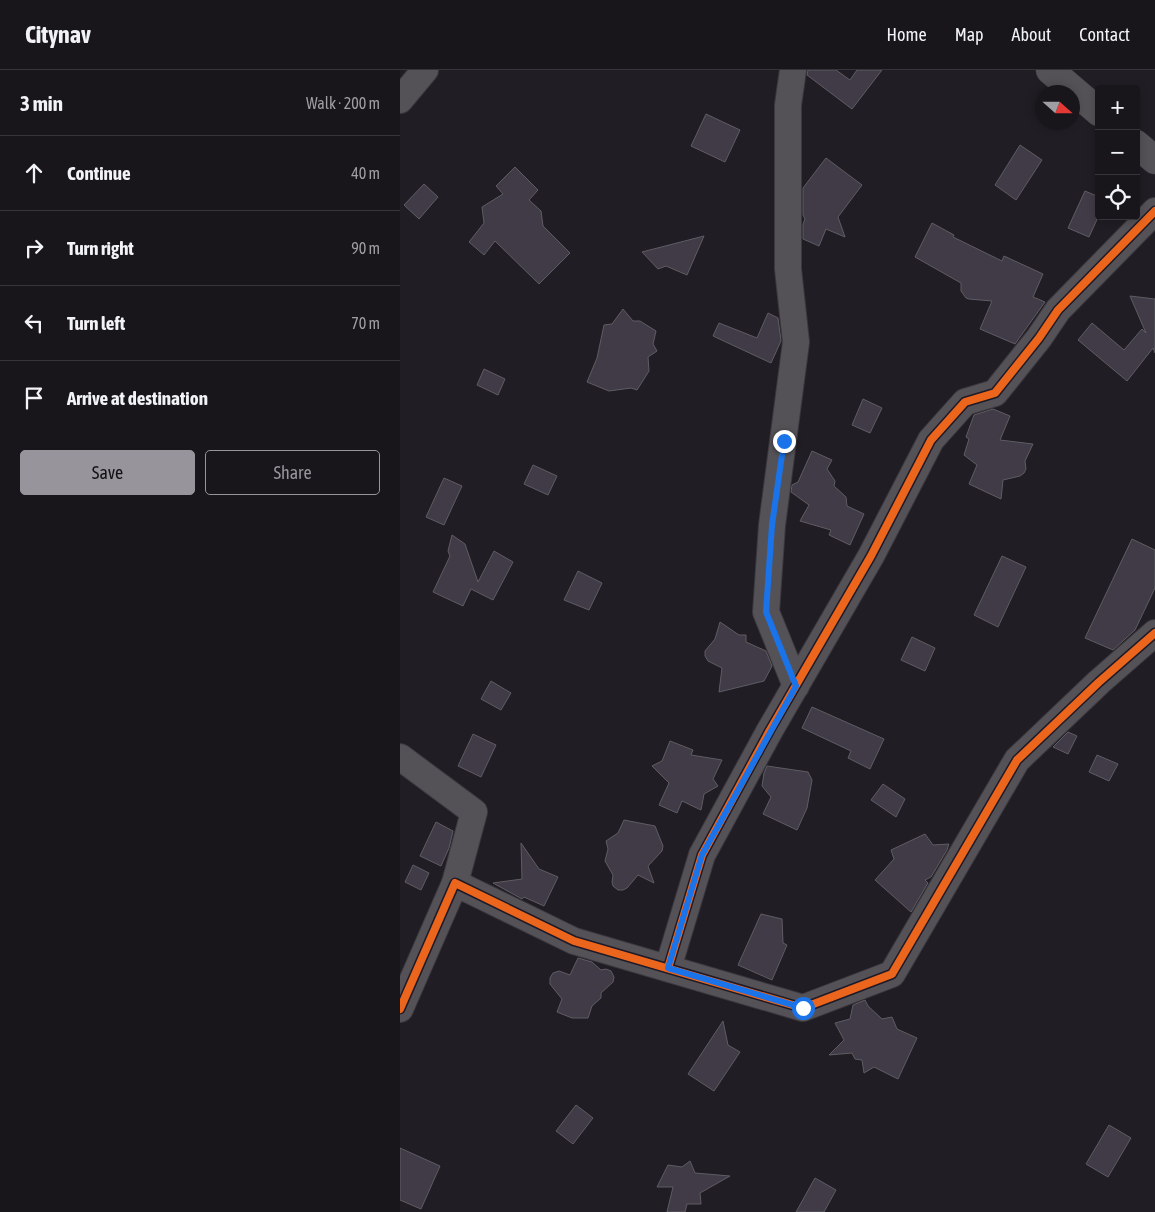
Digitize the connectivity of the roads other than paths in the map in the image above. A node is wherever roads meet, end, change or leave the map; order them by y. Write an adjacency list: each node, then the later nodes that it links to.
1 (425, 70): 4 (street)
2 (793, 70): 10 (street)
3 (1050, 70): 5 (street)
4 (400, 100)
5 (1095, 109)
6 (1140, 147): 7 (street)
7 (1155, 160)
8 (1155, 212): 10 (street)
9 (1155, 633): 13 (street)
10 (796, 686): 13 (street)
11 (400, 757): 12 (street)
12 (455, 883): 13 (street); 14 (street)
13 (668, 968)
14 (400, 1009)

